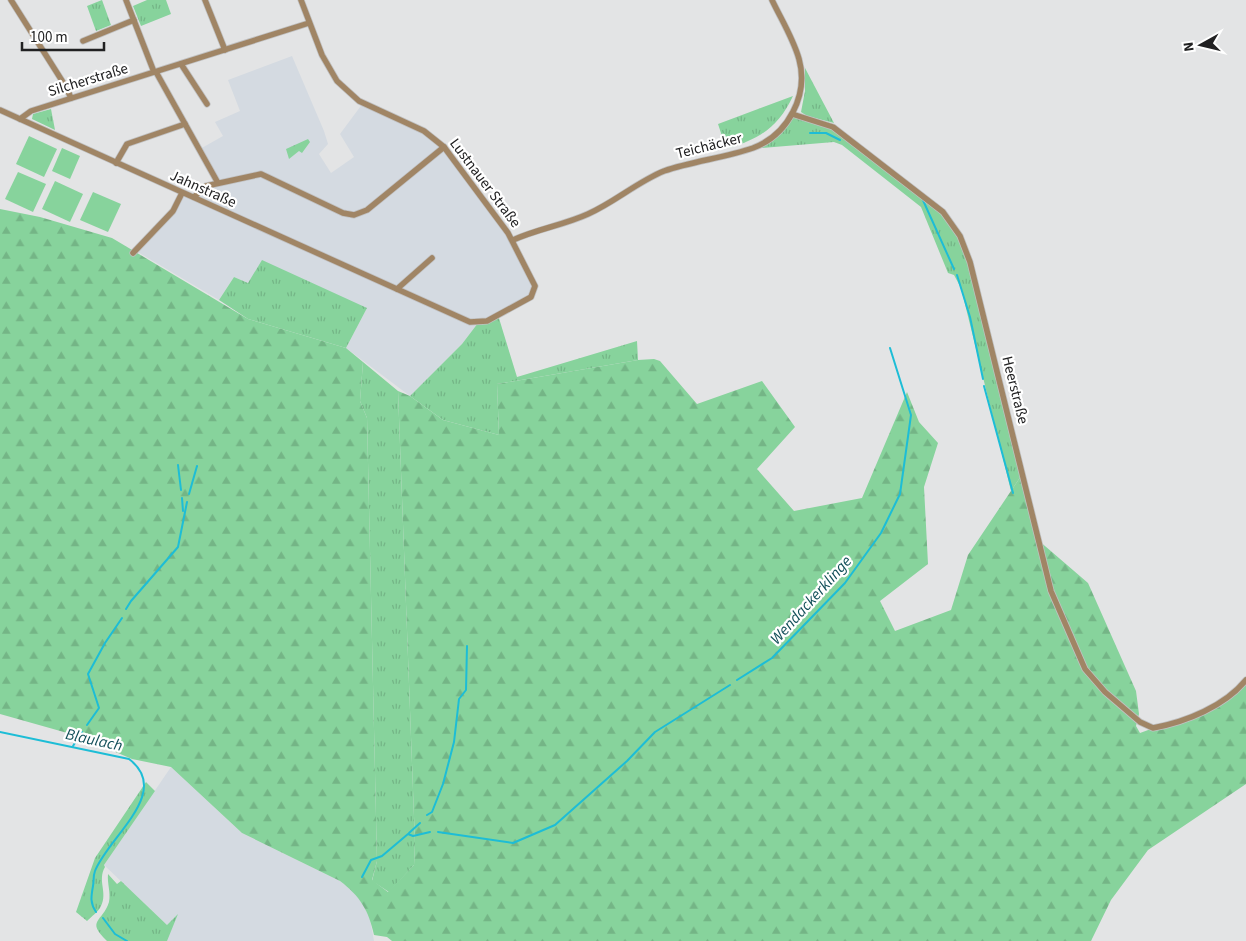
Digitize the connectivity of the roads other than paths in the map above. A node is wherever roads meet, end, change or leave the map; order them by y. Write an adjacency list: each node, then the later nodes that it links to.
1 (11, 0): 12 (street)
2 (126, 0): 6 (street)
3 (205, 0): 9 (street)
4 (301, 0): 7 (street, Lustnauer Straße)
5 (772, 0): 15 (street, Teichäcker)
6 (134, 20): 8 (street); 11 (street)
7 (309, 23): 9 (street, Silcherstraße); 18 (street, Lustnauer Straße)
8 (83, 41)
9 (225, 50): 10 (street, Silcherstraße)
10 (181, 64): 11 (street, Silcherstraße); 13 (street)
11 (155, 72): 12 (street, Silcherstraße); 17 (street)
12 (71, 98): 16 (street, Silcherstraße)
13 (207, 104)
14 (0, 110): 16 (street, Jahnstraße)
15 (792, 114): 23 (street, Teichäcker); 28 (street, Heerstraße)
16 (20, 119): 19 (street, Jahnstraße)
17 (185, 124): 19 (street); 20 (street)
18 (444, 146): 20 (street); 23 (street, Lustnauer Straße)
19 (116, 163): 21 (street, Jahnstraße)
20 (218, 183): 22 (street)
21 (182, 194): 22 (street, Jahnstraße); 24 (street)
22 (194, 198): 26 (street, Jahnstraße)
23 (513, 240): 27 (street, Lustnauer Straße)
24 (133, 253)
25 (432, 258): 26 (street)
26 (397, 289): 27 (street, Jahnstraße)
27 (534, 292)
28 (1246, 680)

